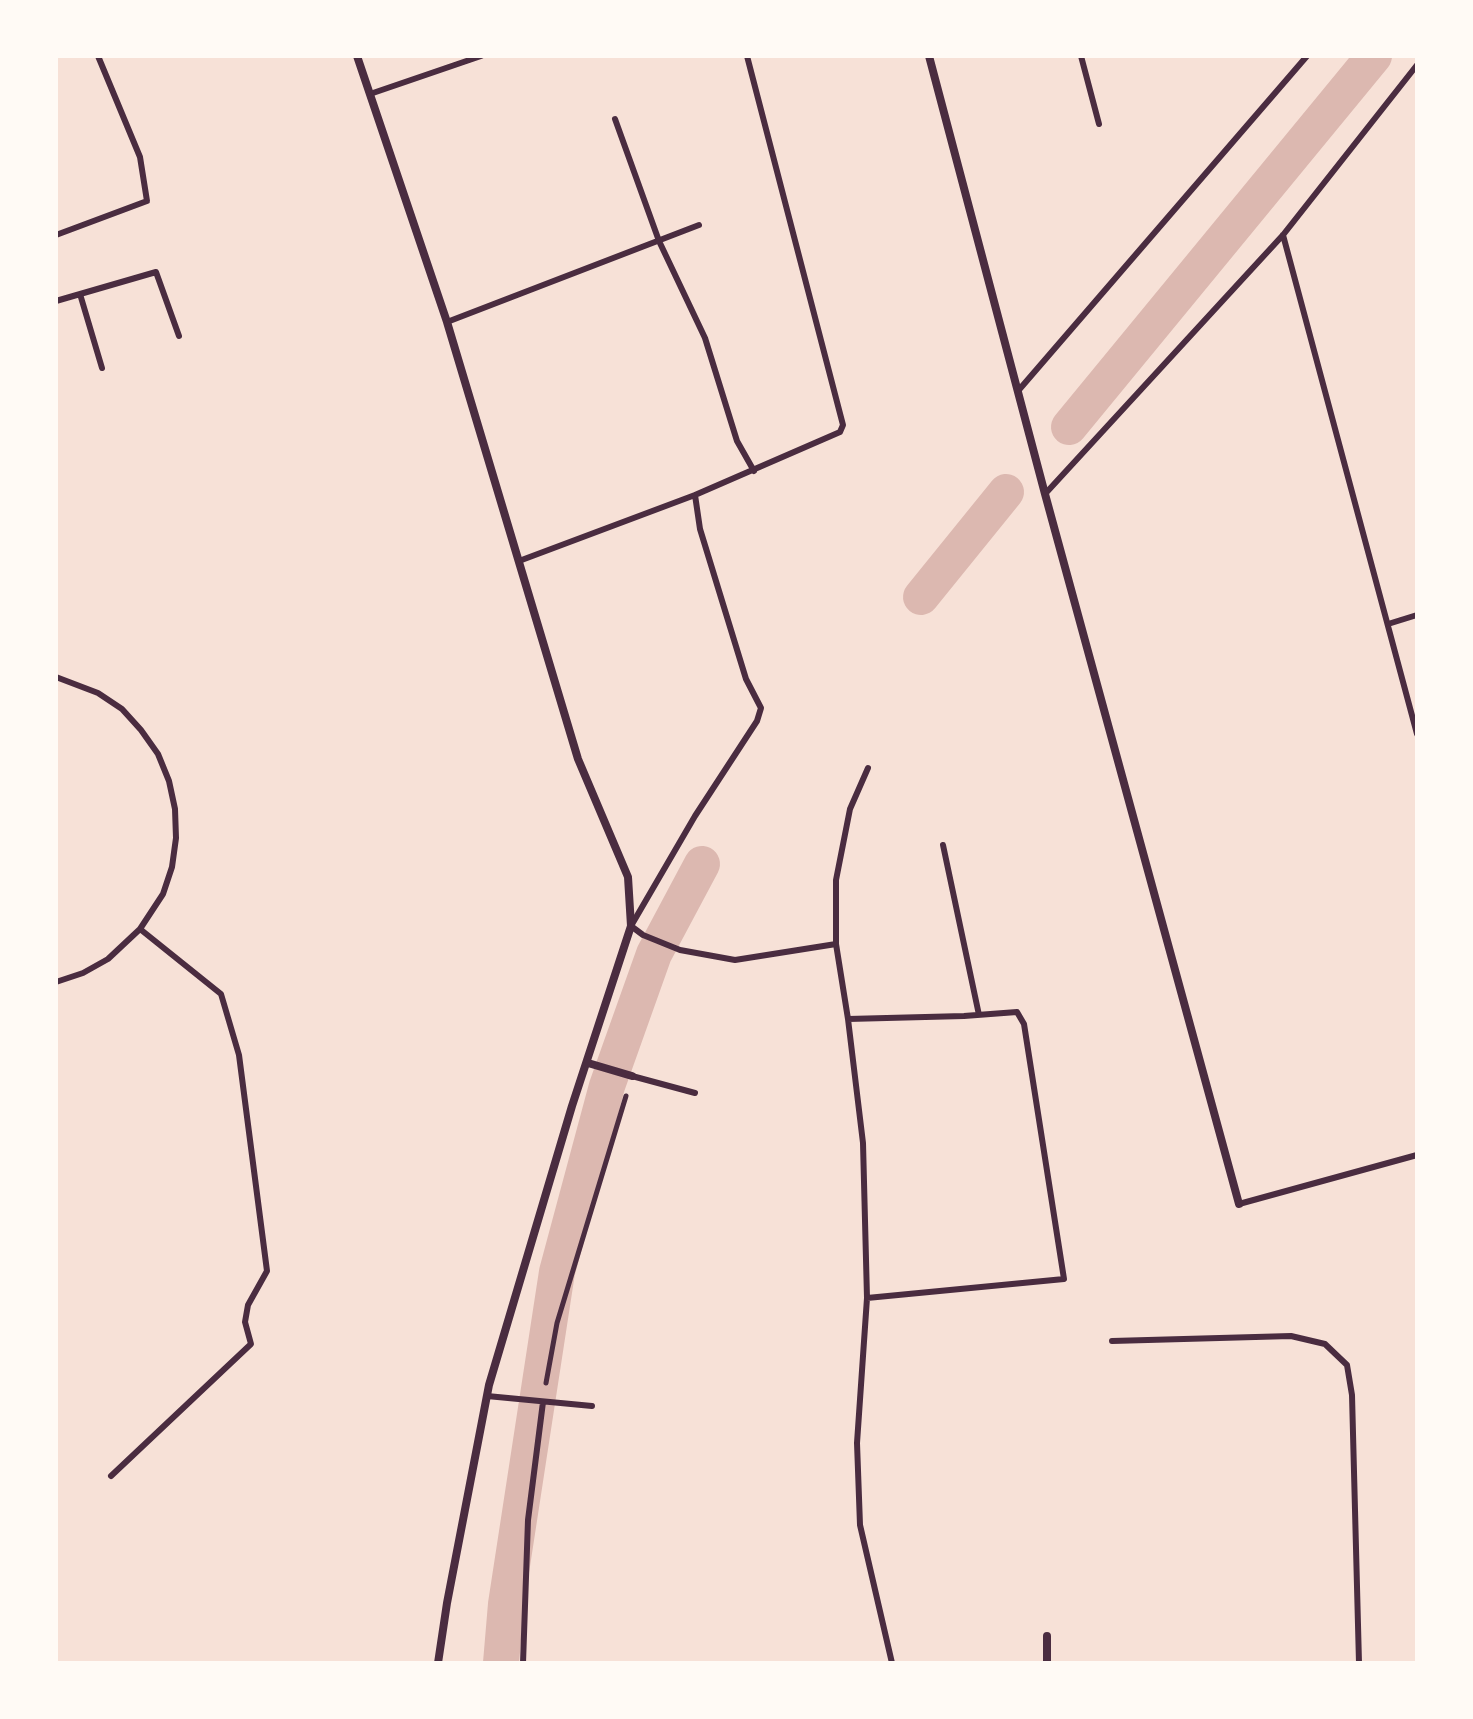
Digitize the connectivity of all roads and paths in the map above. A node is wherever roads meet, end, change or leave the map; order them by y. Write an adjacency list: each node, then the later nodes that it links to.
1 (98, 56): 13 (lane)
2 (357, 56): 9 (street)
3 (481, 56): 9 (lane)
4 (747, 56): 22 (lane)
5 (929, 56): 21 (street)
6 (1081, 56): 11 (lane)
7 (1307, 56): 21 (lane)
8 (1417, 65): 14 (lane)
9 (370, 94): 18 (street)
10 (615, 119): 15 (lane)
11 (1099, 124)
12 (699, 225): 15 (lane)
13 (56, 235)
14 (1283, 235): 23 (lane); 27 (lane)
15 (659, 241): 18 (lane); 22 (lane)
16 (80, 294): 17 (lane); 19 (lane); 20 (lane)
17 (56, 301)
18 (447, 322): 25 (street)
19 (179, 336)
20 (102, 368)
21 (1018, 391): 23 (street)
22 (754, 471): 24 (lane)
23 (1045, 494): 42 (street)
24 (695, 495): 25 (lane); 32 (lane)
25 (519, 561): 32 (street)
26 (1417, 615): 27 (lane)
27 (1388, 624): 29 (lane)
28 (56, 677): 33 (lane)
29 (1417, 734)
30 (868, 768): 34 (lane)
31 (943, 845): 36 (lane)
32 (631, 926): 34 (lane); 38 (street)
33 (140, 929): 35 (lane); 48 (lane)
34 (836, 944): 37 (lane)
35 (56, 982)
36 (979, 1015): 37 (lane); 43 (lane)
37 (848, 1019): 43 (lane)
38 (588, 1063): 39 (street); 45 (street)
39 (629, 1075): 40 (lane); 46 (path)
40 (695, 1093)
41 (1417, 1155): 42 (lane)
42 (1239, 1204)
43 (867, 1298): 52 (lane)
44 (1112, 1341): 54 (lane)
45 (488, 1396): 46 (lane); 50 (street)
46 (542, 1402): 47 (lane); 51 (lane)
47 (592, 1406)
48 (111, 1476)
49 (1047, 1636): 53 (street)
50 (438, 1663)
51 (523, 1663)
52 (892, 1663)
53 (1047, 1663)
54 (1359, 1663)

